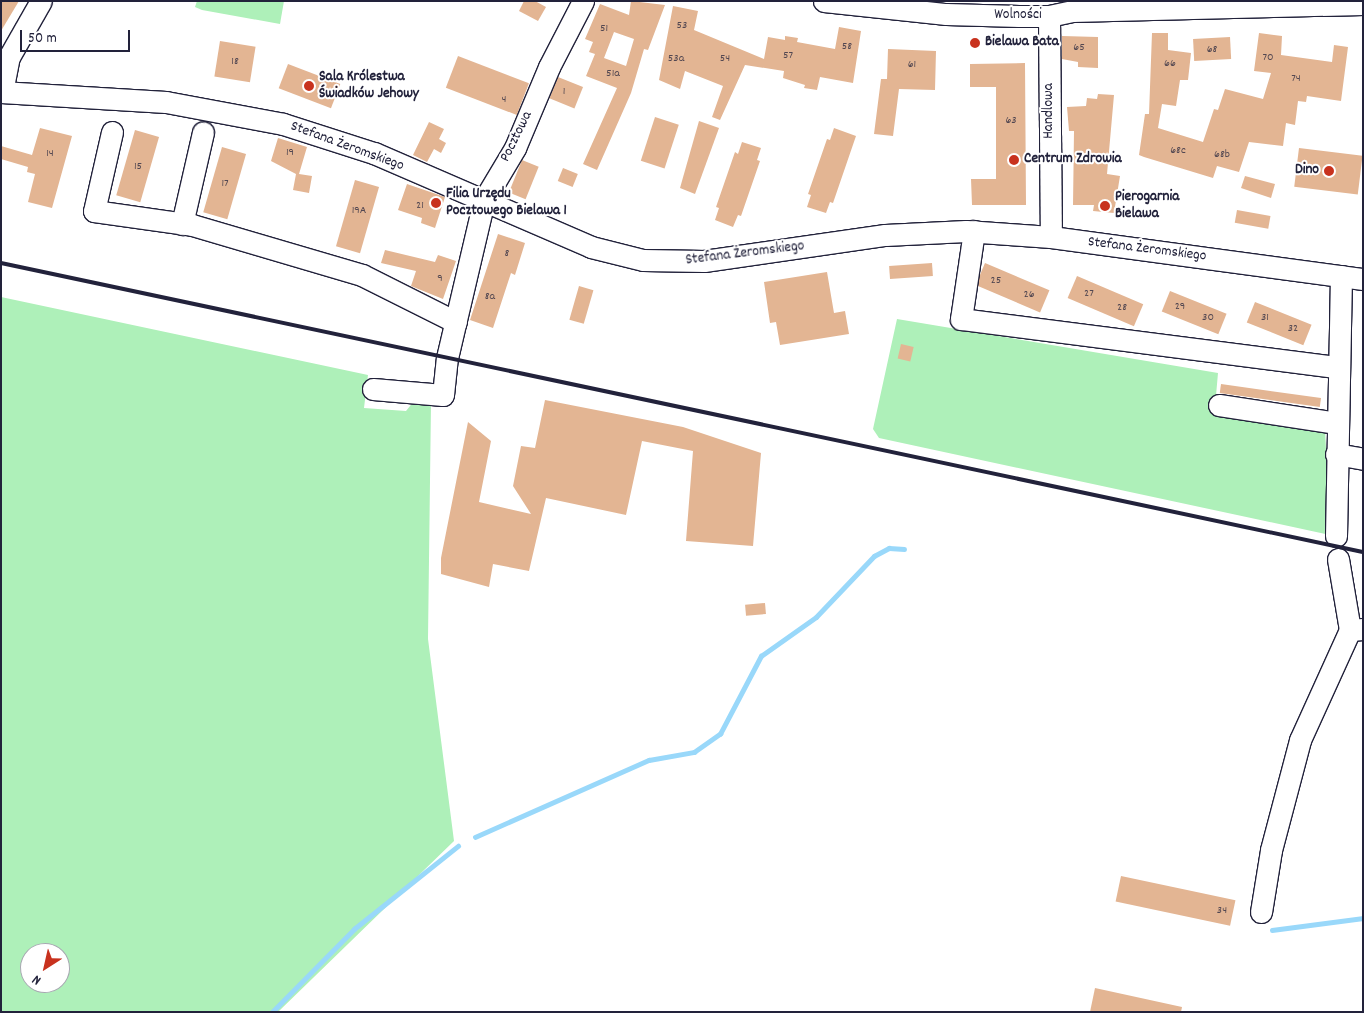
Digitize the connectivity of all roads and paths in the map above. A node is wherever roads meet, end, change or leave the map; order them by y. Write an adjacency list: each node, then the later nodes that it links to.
1 (41, 1): 7 (street)
2 (583, 1): 10 (street, Pocztowa)
3 (837, 2): 5 (street, Wolności)
4 (1363, 4): 6 (street, Wolności)
5 (1019, 9): 6 (street, Wolności)
6 (1049, 16): 13 (street, Handlowa)
7 (2, 92): 10 (street, Stefana Żeromskiego)
8 (112, 132): 11 (street)
9 (204, 132): 11 (street)
10 (484, 200): 12 (street, Stefana Żeromskiego); 16 (street, Pocztowa)
11 (182, 224): 16 (street)
12 (974, 231): 13 (street, Stefana Żeromskiego); 17 (street)
13 (1051, 237): 14 (street, Stefana Żeromskiego)
14 (1341, 276): 15 (street, Stefana Żeromskiego); 17 (street)
15 (1363, 279)
16 (456, 322): 18 (street, Pocztowa)
17 (1337, 367): 20 (street)
18 (373, 389)
19 (1219, 405): 20 (street)
20 (1336, 423): 21 (street)
21 (1336, 454): 22 (street); 23 (street)
22 (1363, 459)
23 (1336, 536)
24 (1338, 559): 25 (street)
25 (1357, 630): 26 (street)
26 (1261, 912)

